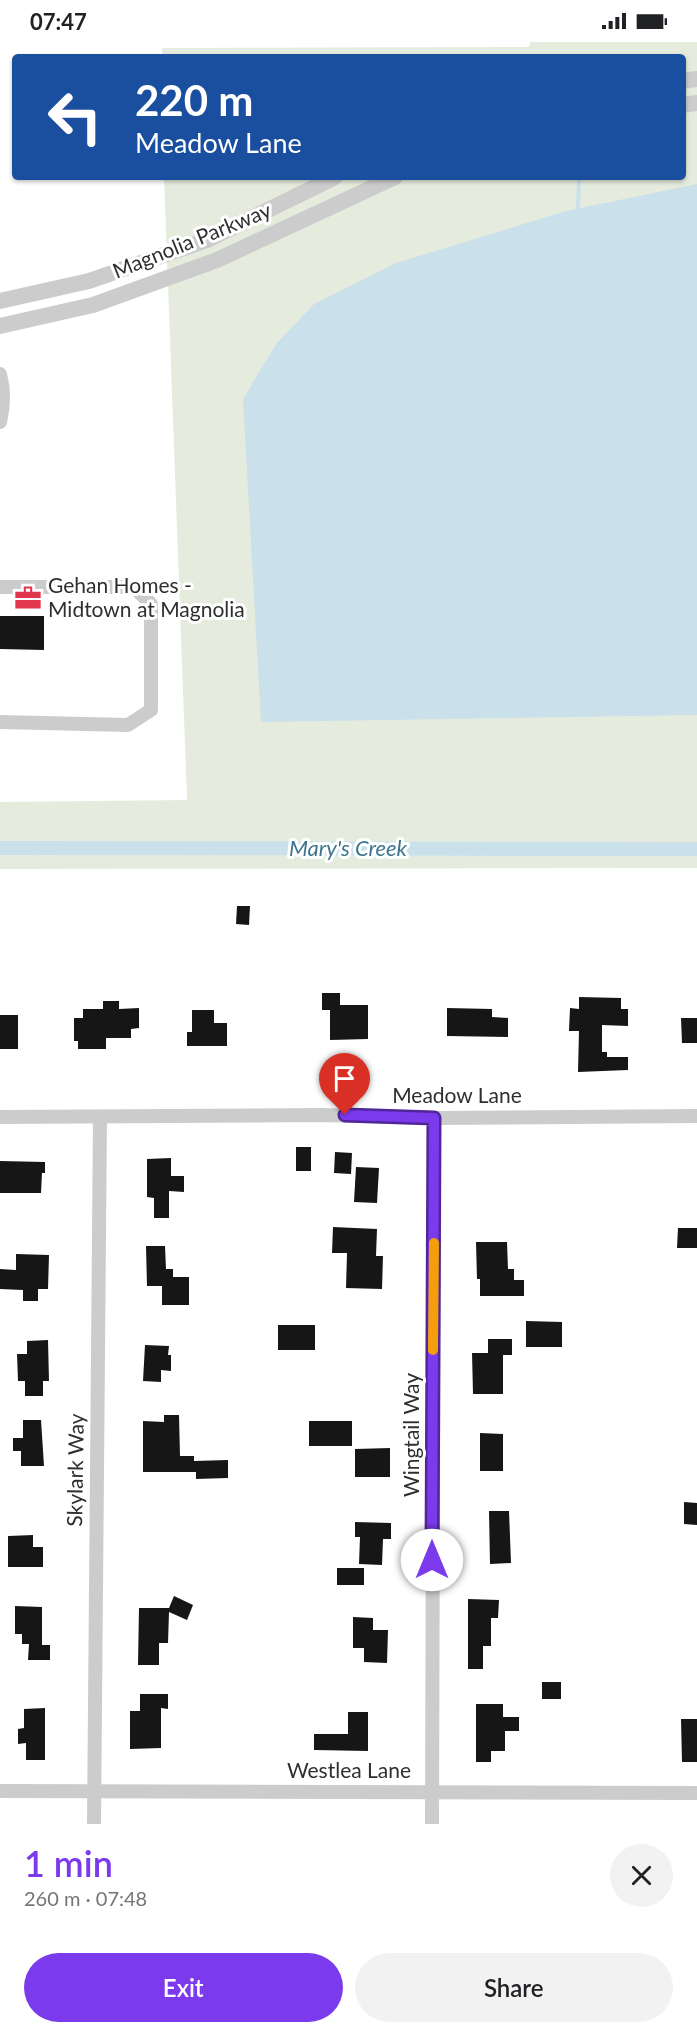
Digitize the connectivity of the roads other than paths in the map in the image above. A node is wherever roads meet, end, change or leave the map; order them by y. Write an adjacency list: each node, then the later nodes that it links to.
1 (329, 180): 3 (street, Magnolia Parkway)
2 (388, 180): 4 (street, Magnolia Parkway)
3 (0, 301)
4 (0, 326)
5 (0, 374): 6 (street)
6 (0, 422)
7 (0, 587): 8 (street)
8 (0, 722)
9 (697, 1116): 12 (street, Meadow Lane)
10 (0, 1117): 11 (street, Meadow Lane)
11 (100, 1117): 12 (street, Meadow Lane); 14 (street, Skylark Way)
12 (434, 1118): 15 (street, Wingtail Way)
13 (0, 1791): 14 (street, Westlea Lane)
14 (93, 1792): 15 (street, Westlea Lane); 17 (street, Skylark Way)
15 (431, 1792): 16 (street, Westlea Lane); 18 (street, Wingtail Way)
16 (697, 1793)
17 (94, 1824)
18 (432, 1824)

